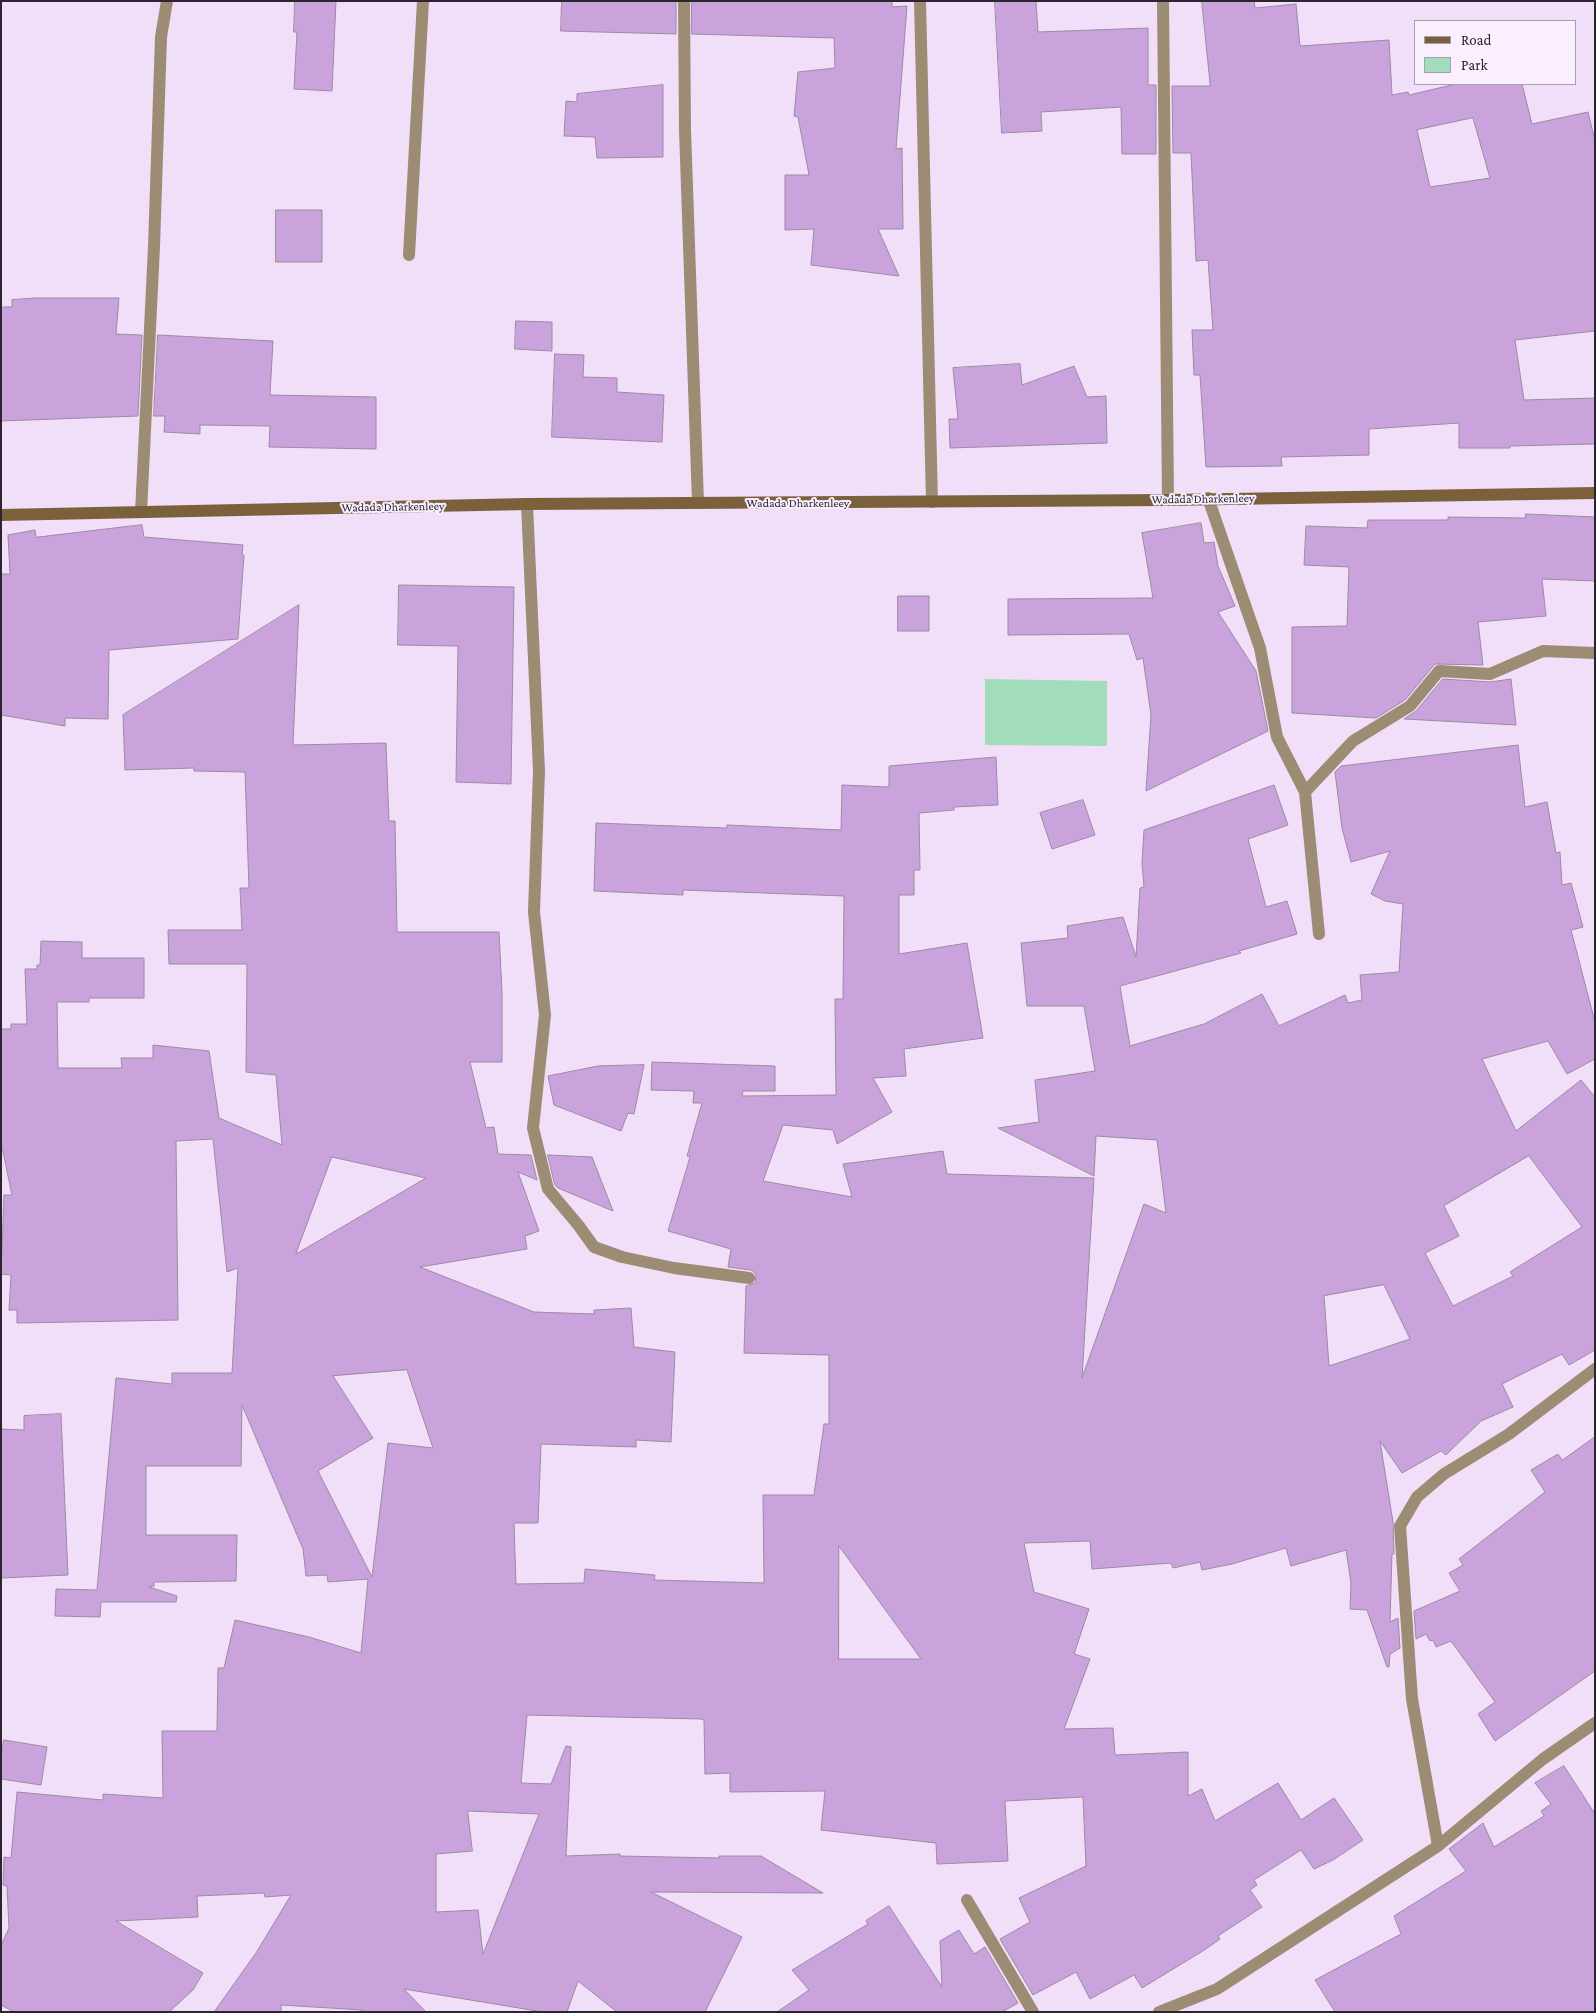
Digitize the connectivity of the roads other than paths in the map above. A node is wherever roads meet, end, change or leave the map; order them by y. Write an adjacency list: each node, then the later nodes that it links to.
1 (167, 1): 13 (street)
2 (423, 1): 6 (street)
3 (684, 1): 11 (street)
4 (920, 1): 10 (street)
5 (1163, 1): 9 (street)
6 (409, 255)
7 (1595, 493): 8 (main road, Wadada Dharkenleey)
8 (1208, 498): 9 (main road, Wadada Dharkenleey); 16 (street)
9 (1168, 500): 10 (main road, Wadada Dharkenleey)
10 (932, 502): 11 (main road, Wadada Dharkenleey)
11 (698, 503): 12 (main road, Wadada Dharkenleey)
12 (527, 504): 13 (main road, Wadada Dharkenleey); 18 (street)
13 (141, 512): 14 (main road, Wadada Dharkenleey)
14 (1, 515)
15 (1595, 653): 16 (street)
16 (1305, 792): 17 (street)
17 (1319, 934)
18 (749, 1278)
19 (1595, 1369): 21 (street)
20 (1595, 1722): 21 (street)
21 (1438, 1846): 24 (street)
22 (967, 1900): 23 (street)
23 (1033, 2012)
24 (1159, 2012)

